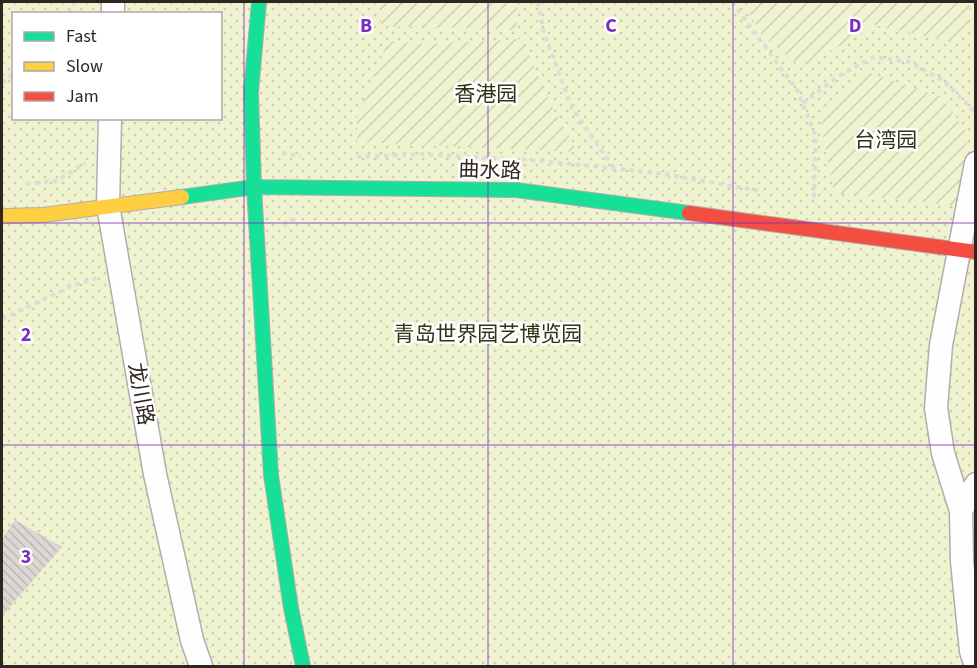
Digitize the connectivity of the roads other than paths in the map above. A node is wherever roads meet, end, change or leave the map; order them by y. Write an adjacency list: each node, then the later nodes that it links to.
1 (259, 2): 4 (street)
2 (110, 120): 5 (street, 龙川路)
3 (975, 163): 7 (street)
4 (254, 187): 5 (street, 曲水路); 7 (street, 曲水路); 11 (street)
5 (108, 206): 6 (street, 曲水路); 10 (street, 龙川路)
6 (2, 216)
7 (967, 251): 9 (street)
8 (975, 484): 9 (street)
9 (961, 511): 12 (street)
10 (201, 666)
11 (303, 666)
12 (975, 666)

